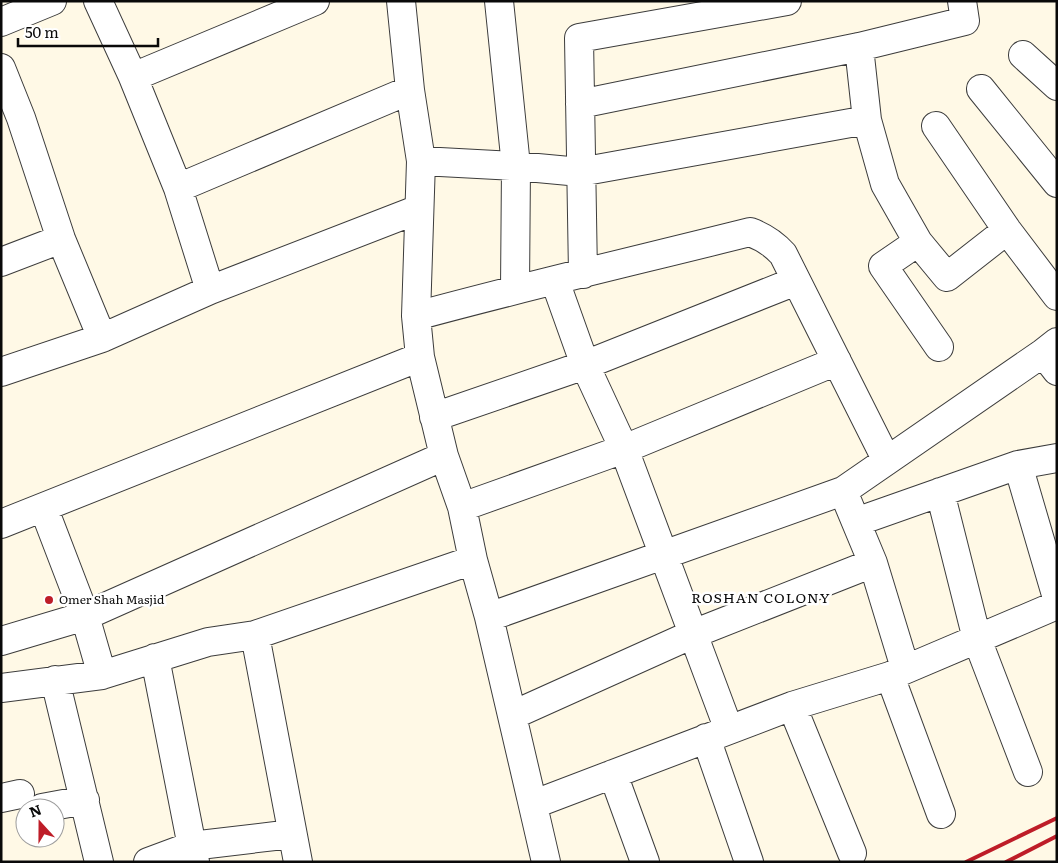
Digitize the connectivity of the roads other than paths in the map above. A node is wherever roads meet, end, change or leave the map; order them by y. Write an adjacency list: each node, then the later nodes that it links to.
1 (52, 1): 8 (street)
2 (98, 1): 12 (street)
3 (315, 1): 12 (street)
4 (401, 1): 15 (street)
5 (499, 1): 21 (street)
6 (787, 1): 16 (street)
7 (962, 1): 9 (street)
8 (1, 22)
9 (859, 47): 16 (street); 17 (street)
10 (1023, 55): 13 (street)
11 (1, 68): 18 (street)
12 (133, 77): 24 (street)
13 (1057, 86)
14 (981, 88): 23 (street)
15 (410, 90): 20 (street); 24 (street)
16 (580, 104): 22 (street)
17 (867, 120): 22 (street); 28 (street)
18 (11, 125): 27 (street)
19 (936, 126): 26 (street)
20 (420, 161): 21 (street); 25 (street)
21 (516, 166): 22 (street); 33 (street)
22 (580, 172): 30 (street)
23 (1057, 183)
24 (178, 188): 34 (street)
25 (419, 209): 34 (street); 36 (street)
26 (1007, 230): 28 (street); 35 (street)
27 (61, 238): 29 (street); 37 (street)
28 (918, 242): 38 (street)
29 (1, 262)
30 (583, 274): 31 (street); 32 (street)
31 (555, 281): 33 (street); 42 (street)
32 (796, 281): 41 (street); 42 (street)
33 (515, 289): 36 (street)
34 (210, 290): 37 (street)
35 (1057, 296)
36 (416, 316): 40 (street)
37 (102, 338): 43 (street)
38 (939, 347)
39 (1052, 356): 48 (street)
40 (420, 357): 44 (street); 53 (street)
41 (837, 361): 45 (street); 48 (street)
42 (585, 365): 44 (street); 45 (street)
43 (1, 372)
44 (434, 417): 46 (street)
45 (624, 449): 52 (street); 56 (street)
46 (444, 456): 52 (street); 61 (street)
47 (1057, 458): 49 (street)
48 (886, 460): 50 (street)
49 (1018, 464): 51 (street); 59 (street)
50 (843, 491): 54 (street); 56 (street)
51 (940, 492): 54 (street); 65 (street)
52 (462, 507): 57 (street)
53 (44, 509): 55 (street); 61 (street)
54 (856, 522): 58 (street)
55 (1, 524)
56 (665, 554): 62 (street); 63 (street)
57 (473, 560): 62 (street); 64 (street)
58 (873, 563): 63 (street); 68 (street)
59 (1057, 598)
60 (1057, 605): 65 (street)
61 (85, 616): 66 (street); 69 (street)
62 (490, 617): 73 (street)
63 (693, 634): 73 (street); 74 (street)
64 (255, 635): 67 (street); 81 (street)
65 (977, 639): 68 (street); 75 (street)
66 (1, 641)
67 (155, 658): 69 (street); 83 (street)
68 (897, 672): 72 (street); 80 (street)
69 (102, 675): 70 (street)
70 (55, 680): 71 (street); 78 (street)
71 (1, 688)
72 (792, 706): 74 (street); 82 (street)
73 (513, 715): 77 (street)
74 (717, 734): 76 (street); 89 (street)
75 (1028, 772)
76 (612, 774): 77 (street); 88 (street)
77 (531, 797): 87 (street)
78 (85, 800): 79 (street); 84 (street)
79 (65, 804)
80 (941, 814)
81 (292, 834): 83 (street); 86 (street)
82 (852, 853)
83 (193, 854): 85 (street)
84 (100, 862)
85 (148, 862)
86 (298, 862)
87 (546, 862)
88 (645, 862)
89 (749, 862)

